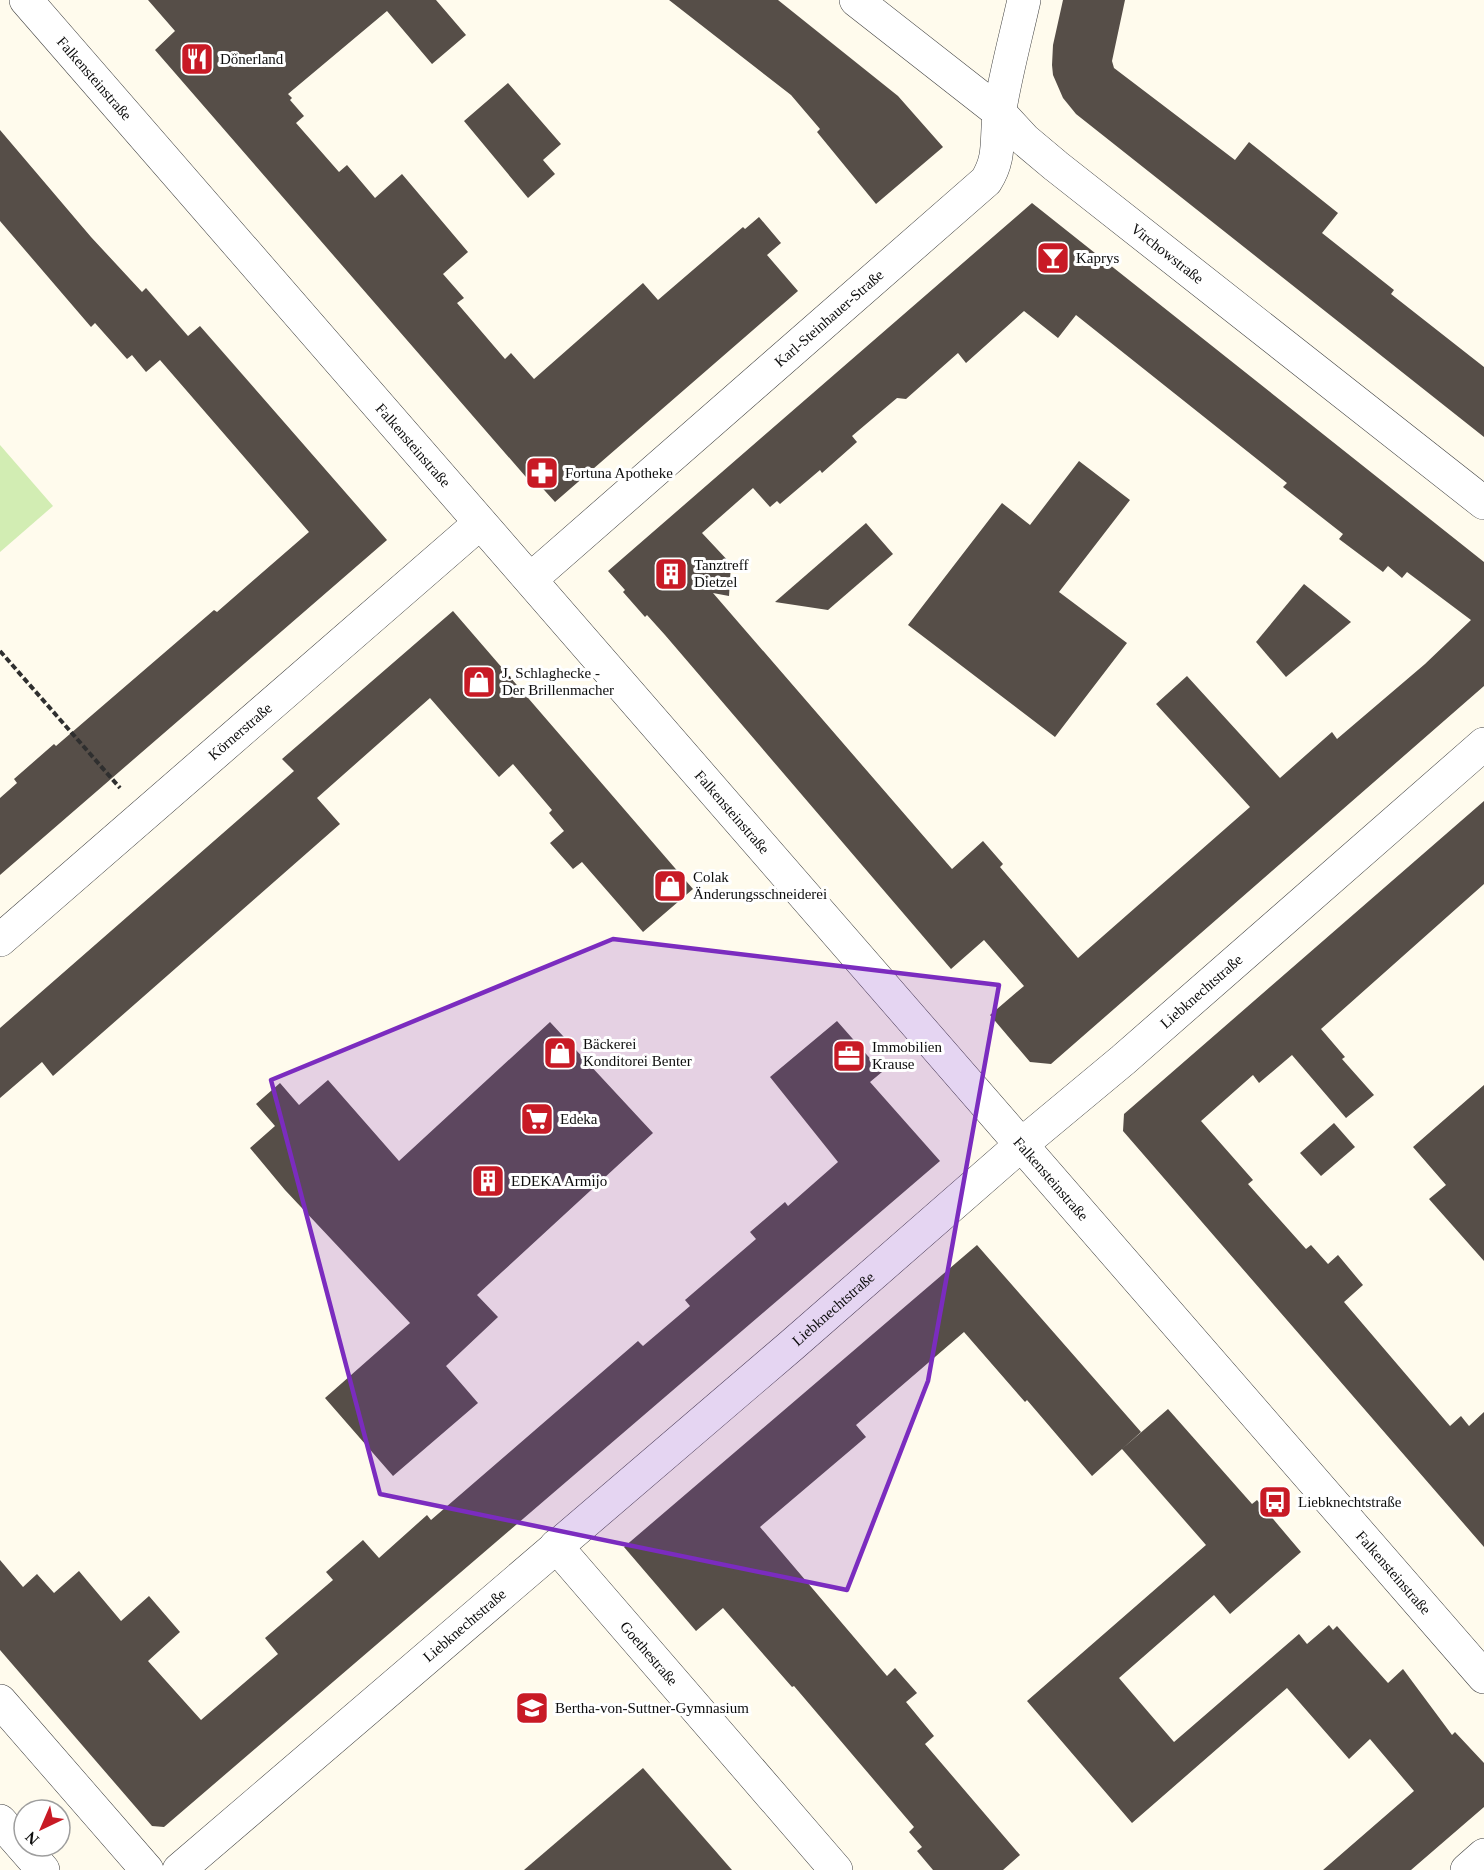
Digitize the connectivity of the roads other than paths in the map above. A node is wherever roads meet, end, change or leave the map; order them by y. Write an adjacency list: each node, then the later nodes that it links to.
1 (26, 0): 6 (street, Falkensteinstraße)
2 (856, 0): 4 (street, Virchowstraße)
3 (1024, 0): 4 (street, Karl-Steinhauer-Straße)
4 (999, 112): 5 (street, Virchowstraße); 7 (street, Karl-Steinhauer-Straße)
5 (1484, 503)
6 (480, 523): 7 (street, Falkensteinstraße); 9 (street, Körnerstraße)
7 (531, 579): 10 (street, Falkensteinstraße)
8 (1484, 744): 10 (street, Liebknechtstraße)
9 (0, 940)
10 (1022, 1144): 11 (street, Liebknechtstraße); 12 (street, Falkensteinstraße)
11 (556, 1546): 18 (street, Liebknechtstraße); 19 (street, Goethestraße)
12 (1484, 1677)
13 (0, 1701): 17 (street)
14 (0, 1821): 16 (street)
15 (1484, 1855): 20 (street)
16 (43, 1870)
17 (147, 1870)
18 (179, 1870)
19 (836, 1870)
20 (1467, 1870)

